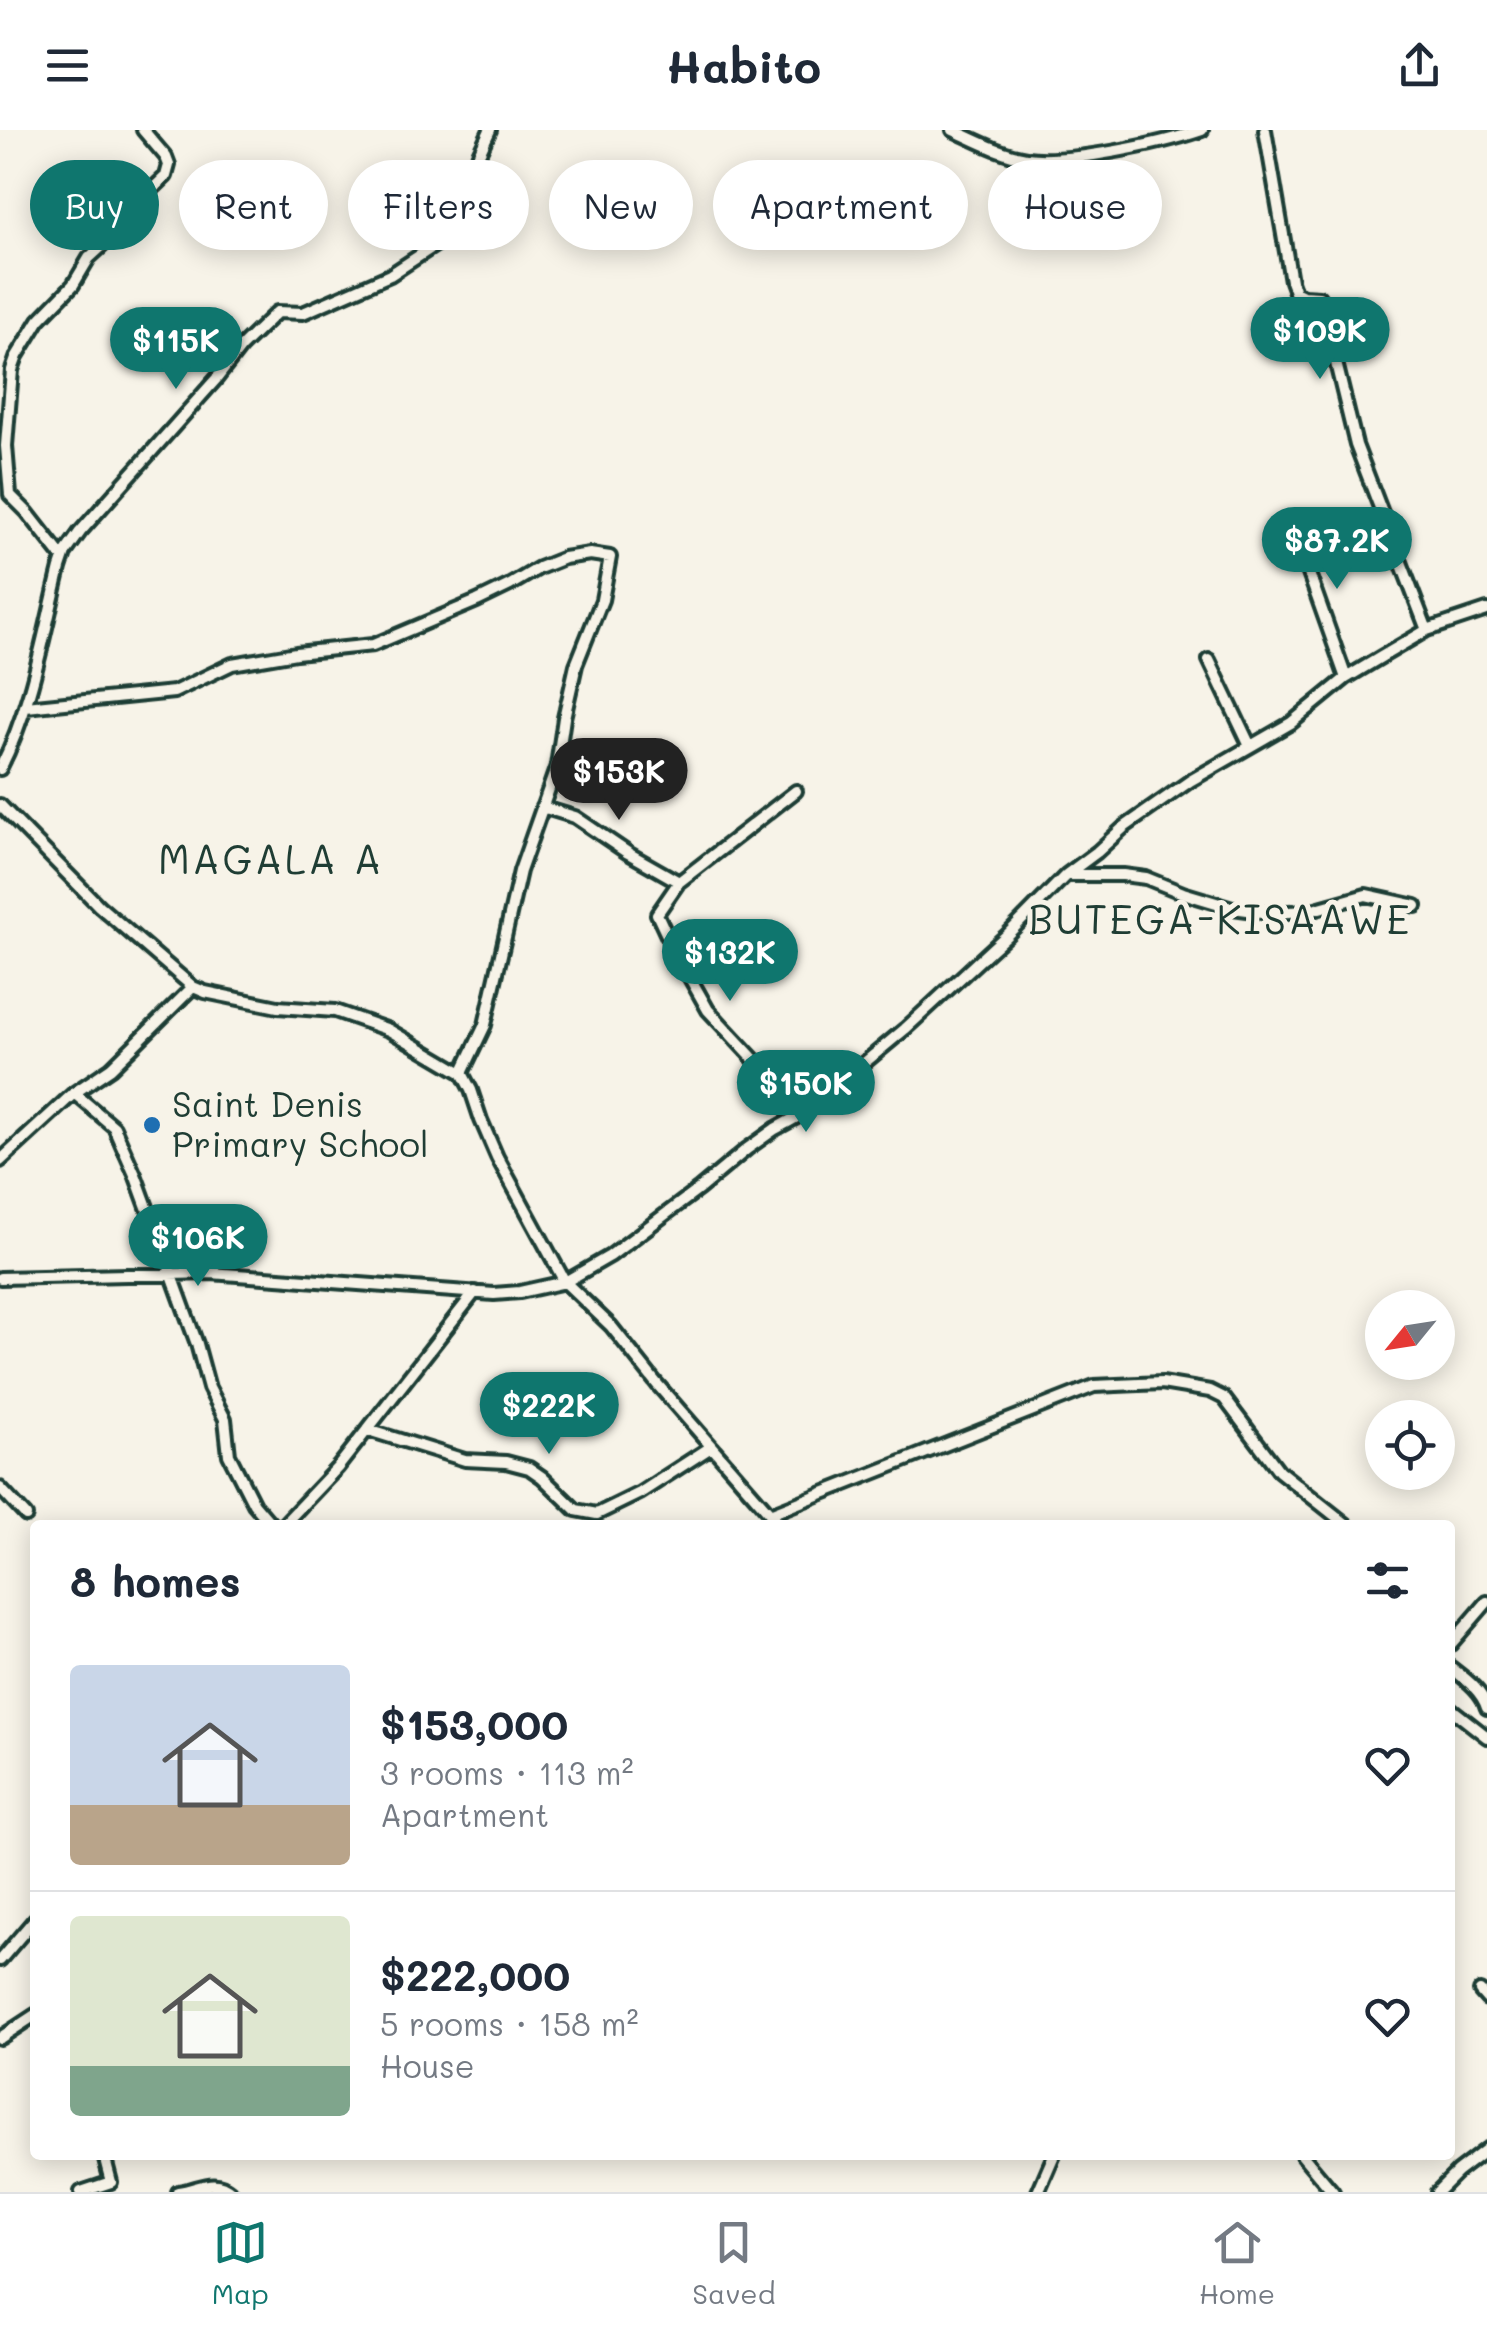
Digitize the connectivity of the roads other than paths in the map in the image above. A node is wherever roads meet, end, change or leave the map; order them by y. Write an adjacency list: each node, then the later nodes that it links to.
1 (143, 130): 7 (street)
2 (490, 130): 7 (street)
3 (953, 130): 4 (street)
4 (1202, 130)
5 (1265, 130): 9 (street)
6 (1290, 520): 11 (street)
7 (63, 558): 12 (street)
8 (1487, 610): 9 (street)
9 (1426, 630): 11 (street)
10 (1208, 660): 13 (street)
11 (1346, 678): 13 (street)
12 (26, 707): 14 (street); 17 (street)
13 (1250, 746): 18 (street)
14 (0, 769)
15 (796, 791): 19 (street)
16 (0, 804): 21 (street)
17 (542, 807): 19 (street); 22 (street)
18 (1066, 874): 20 (street); 24 (street)
19 (680, 882): 24 (street)
20 (1416, 906)
21 (193, 987): 22 (street); 23 (street)
22 (462, 1073): 28 (street)
23 (74, 1093): 25 (street); 26 (street)
24 (804, 1113): 28 (street)
25 (0, 1161)
26 (170, 1272): 27 (street); 29 (street); 35 (street)
27 (0, 1278)
28 (565, 1282): 29 (street); 31 (street)
29 (475, 1292): 30 (street)
30 (368, 1430): 31 (street); 36 (street)
31 (711, 1447): 33 (street)
32 (0, 1488): 34 (street)
33 (770, 1514): 37 (street); 38 (street)
34 (26, 1516)
35 (268, 1520)
36 (288, 1520)
37 (775, 1520)
38 (1341, 1520)
39 (1487, 1602): 41 (street)
40 (1455, 1626): 41 (street)
41 (1460, 1632): 42 (street)
42 (1455, 1638)
43 (1455, 1671): 44 (street)
44 (1487, 1708)
45 (1455, 1712): 46 (street)
46 (1487, 1736)
47 (30, 1925): 48 (street)
48 (0, 1960)
49 (30, 2018): 50 (street)
50 (0, 2038)
51 (1487, 2149): 61 (street)
52 (106, 2160): 55 (street)
53 (1052, 2160): 59 (street)
54 (1306, 2160): 60 (street)
55 (114, 2187): 56 (street)
56 (81, 2192)
57 (178, 2192): 58 (street)
58 (231, 2192)
59 (1038, 2192)
60 (1333, 2192)
61 (1438, 2192)

